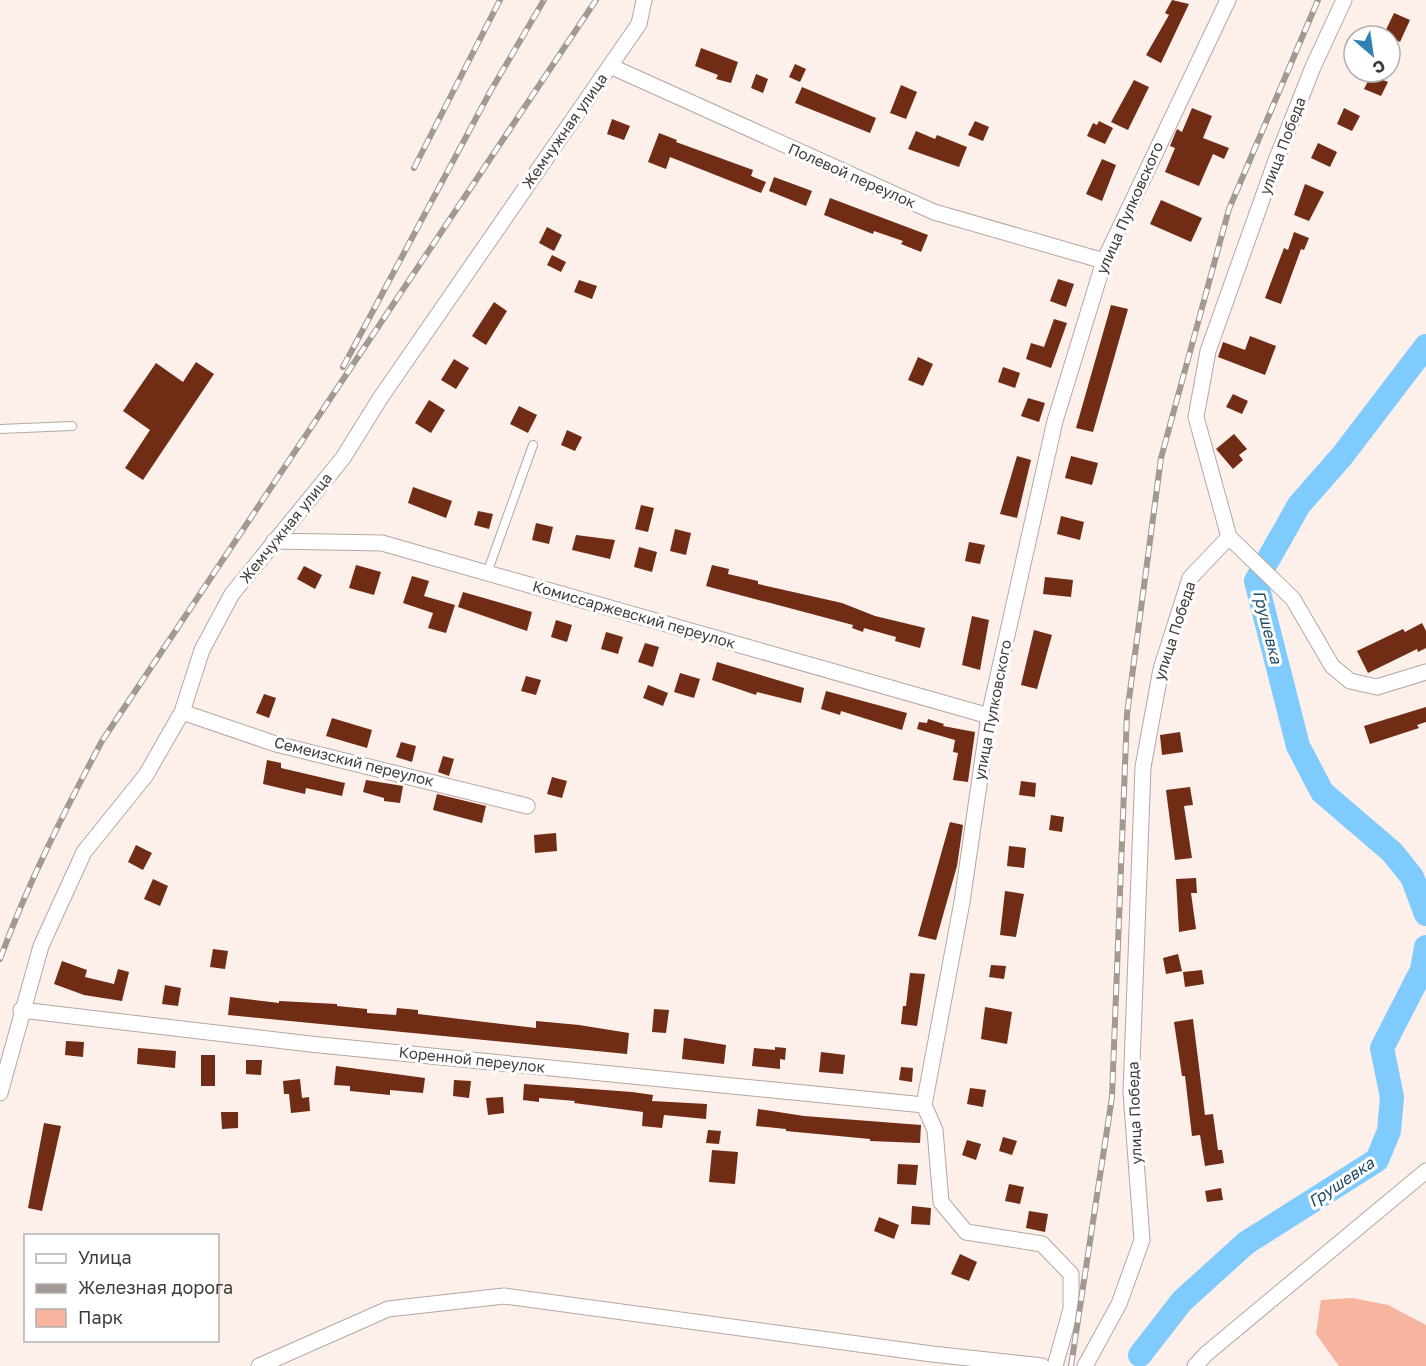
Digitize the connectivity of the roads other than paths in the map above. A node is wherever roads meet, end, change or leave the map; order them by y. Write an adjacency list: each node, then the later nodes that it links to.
1 (644, 0): 4 (street, Жемчужная улица)
2 (1228, 0): 5 (street, улица Пулковского)
3 (1344, 0): 9 (street, улица Победа)
4 (610, 66): 5 (street, Полевой переулок); 10 (street, Жемчужная улица)
5 (1104, 261): 14 (street, улица Пулковского)
6 (72, 426): 7 (lane)
7 (0, 429)
8 (533, 445): 11 (lane)
9 (1229, 537): 12 (street); 24 (street, улица Победа)
10 (274, 542): 11 (street, Комиссаржевский переулок); 13 (street, Жемчужная улица)
11 (487, 573): 14 (street, Комиссаржевский переулок)
12 (1426, 672)
13 (182, 712): 15 (street, Семеизский переулок); 16 (street, Жемчужная улица)
14 (989, 716): 18 (street, улица Пулковского)
15 (527, 806)
16 (21, 1010): 17 (street, Жемчужная улица); 18 (street, Коренной переулок)
17 (0, 1093)
18 (924, 1106): 23 (street)
19 (1426, 1171): 25 (street)
20 (927, 1360): 21 (street); 22 (street)
21 (259, 1366)
22 (1042, 1366)
23 (1055, 1366)
24 (1086, 1366)
25 (1195, 1366)

